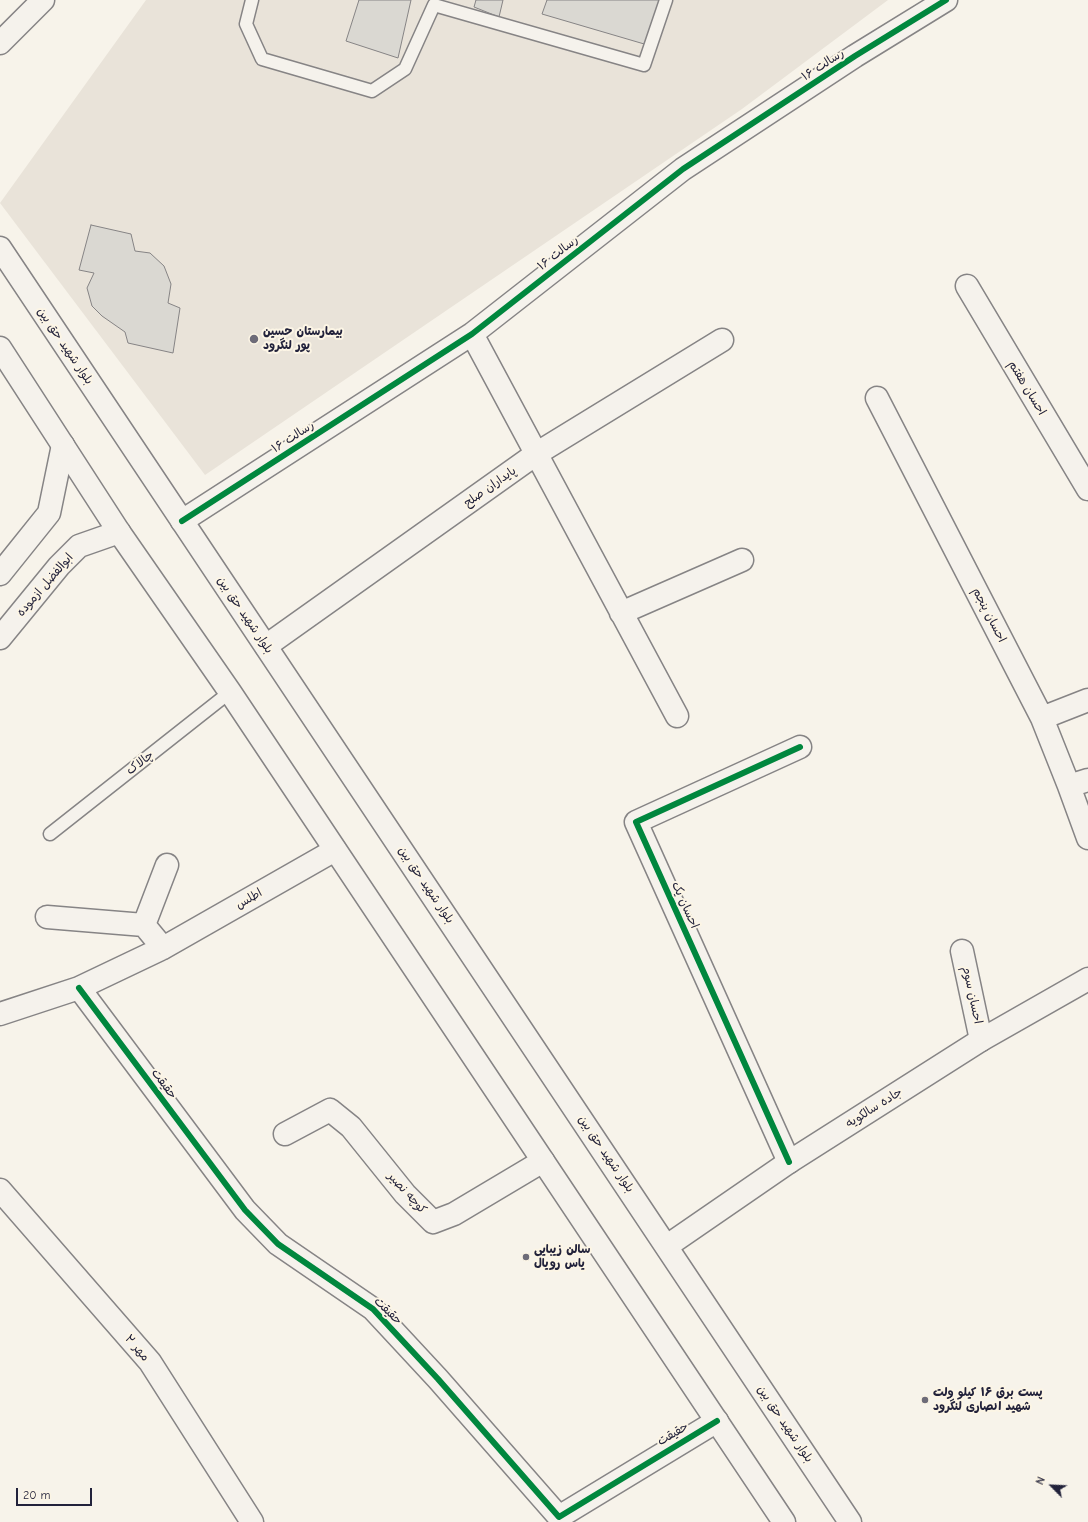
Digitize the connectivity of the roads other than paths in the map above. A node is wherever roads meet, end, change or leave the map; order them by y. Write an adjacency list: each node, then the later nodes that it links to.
1 (43, 0): 5 (street)
2 (252, 0): 3 (lane)
3 (666, 0)
4 (946, 0): 8 (street, رسالت ۱۶)
5 (0, 42)
6 (0, 248): 15 (street, بلوار شهید حق بین)
7 (967, 286): 14 (street, احسان هفتم)
8 (472, 334): 13 (street); 15 (street, رسالت ۱۶)
9 (722, 340): 13 (street, پایداران صلح)
10 (0, 348): 12 (street)
11 (877, 398): 25 (street, احسان پنجم)
12 (62, 445): 16 (street); 18 (street)
13 (536, 454): 19 (street); 21 (street, پایداران صلح)
14 (1088, 489)
15 (182, 521): 21 (street, بلوار شهید حق بین)
16 (119, 532): 20 (street, ابوالفضل ازموده); 22 (street)
17 (742, 560): 19 (street)
18 (0, 574)
19 (621, 613): 24 (street)
20 (0, 638)
21 (266, 646): 44 (street, بلوار شهید حق بین)
22 (230, 692): 28 (lane, چالاک); 30 (street)
23 (1088, 700): 25 (street)
24 (676, 716)
25 (1042, 718): 27 (street, احسان پنجم)
26 (800, 747): 42 (street, احسان یک)
27 (1078, 783): 29 (street, احسان پنجم)
28 (50, 834)
29 (1088, 838)
30 (335, 850): 34 (street, اطلس); 41 (street)
31 (167, 865): 33 (street)
32 (47, 917): 33 (street)
33 (144, 925): 34 (street)
34 (163, 948): 37 (street, اطلس)
35 (962, 951): 39 (street, احسان سوم)
36 (1088, 979): 39 (street, جاده سالکویه)
37 (78, 988): 38 (street, اطلس); 45 (street, حقیقت)
38 (0, 1014)
39 (981, 1040): 42 (street, جاده سالکویه)
40 (285, 1134): 41 (street, کوچه نصیر)
41 (543, 1161): 45 (street)
42 (789, 1162): 44 (street, جاده سالکویه)
43 (0, 1190): 47 (street, مهر ۲)
44 (667, 1246): 48 (street, بلوار شهید حق بین)
45 (717, 1421): 46 (street)
46 (778, 1520)
47 (252, 1522)
48 (850, 1522)

